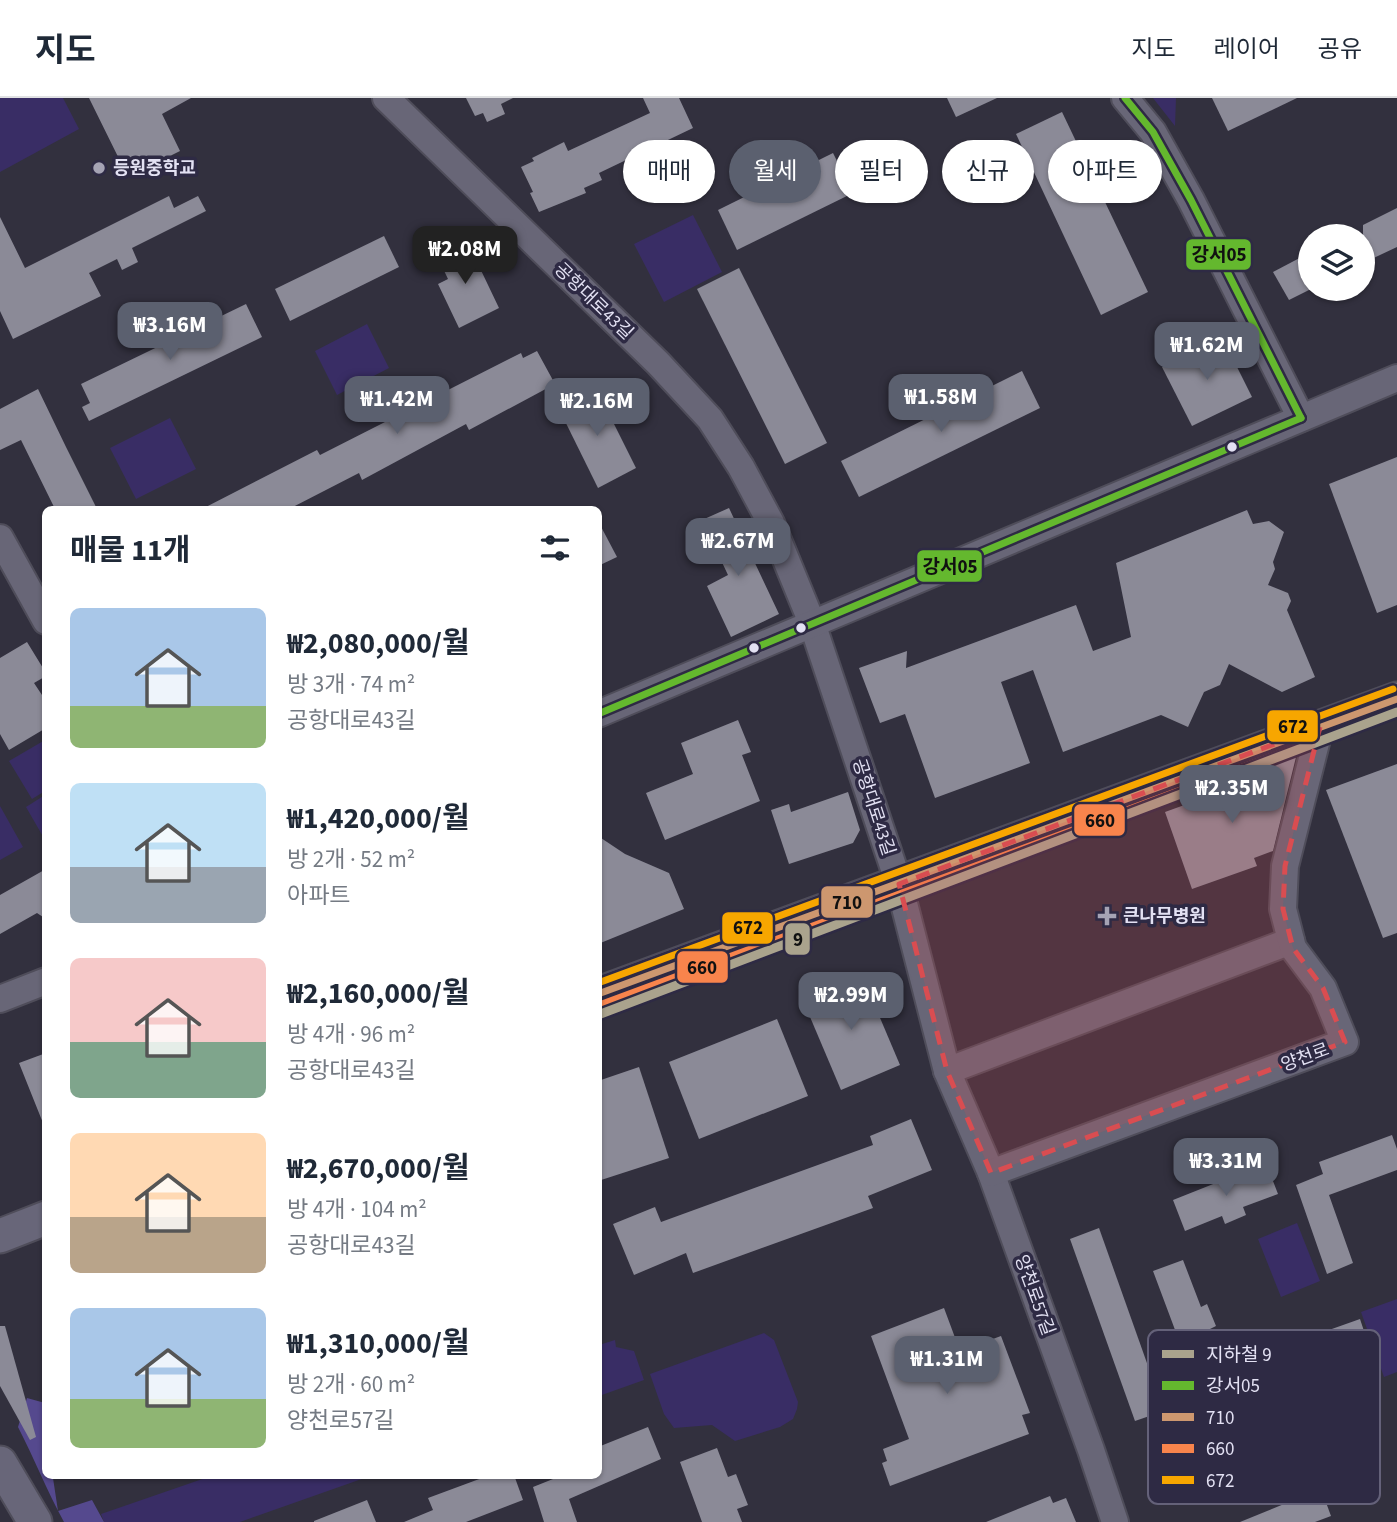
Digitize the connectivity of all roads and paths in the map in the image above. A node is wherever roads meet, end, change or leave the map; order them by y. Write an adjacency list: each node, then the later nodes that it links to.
1 (386, 98): 7 (street, 공항대로43길)
2 (1125, 98): 4 (street)
3 (1397, 378): 4 (street)
4 (1301, 418): 7 (street)
5 (0, 538): 6 (street)
6 (42, 614)
7 (812, 623): 9 (street); 11 (street, 공항대로43길)
8 (1397, 699): 10 (main road)
9 (602, 712)
10 (1320, 727): 11 (main road); 12 (street, 양천로)
11 (899, 884): 14 (main road); 16 (street, 양천로57길)
12 (1291, 941): 16 (street); 17 (street, 양천로)
13 (42, 983): 15 (street)
14 (602, 993)
15 (0, 999)
16 (947, 1071): 17 (street, 양천로57길)
17 (990, 1173): 22 (street, 양천로57길)
18 (42, 1220): 19 (main road)
19 (0, 1236)
20 (0, 1463): 21 (main road)
21 (35, 1522)
22 (1115, 1522)

